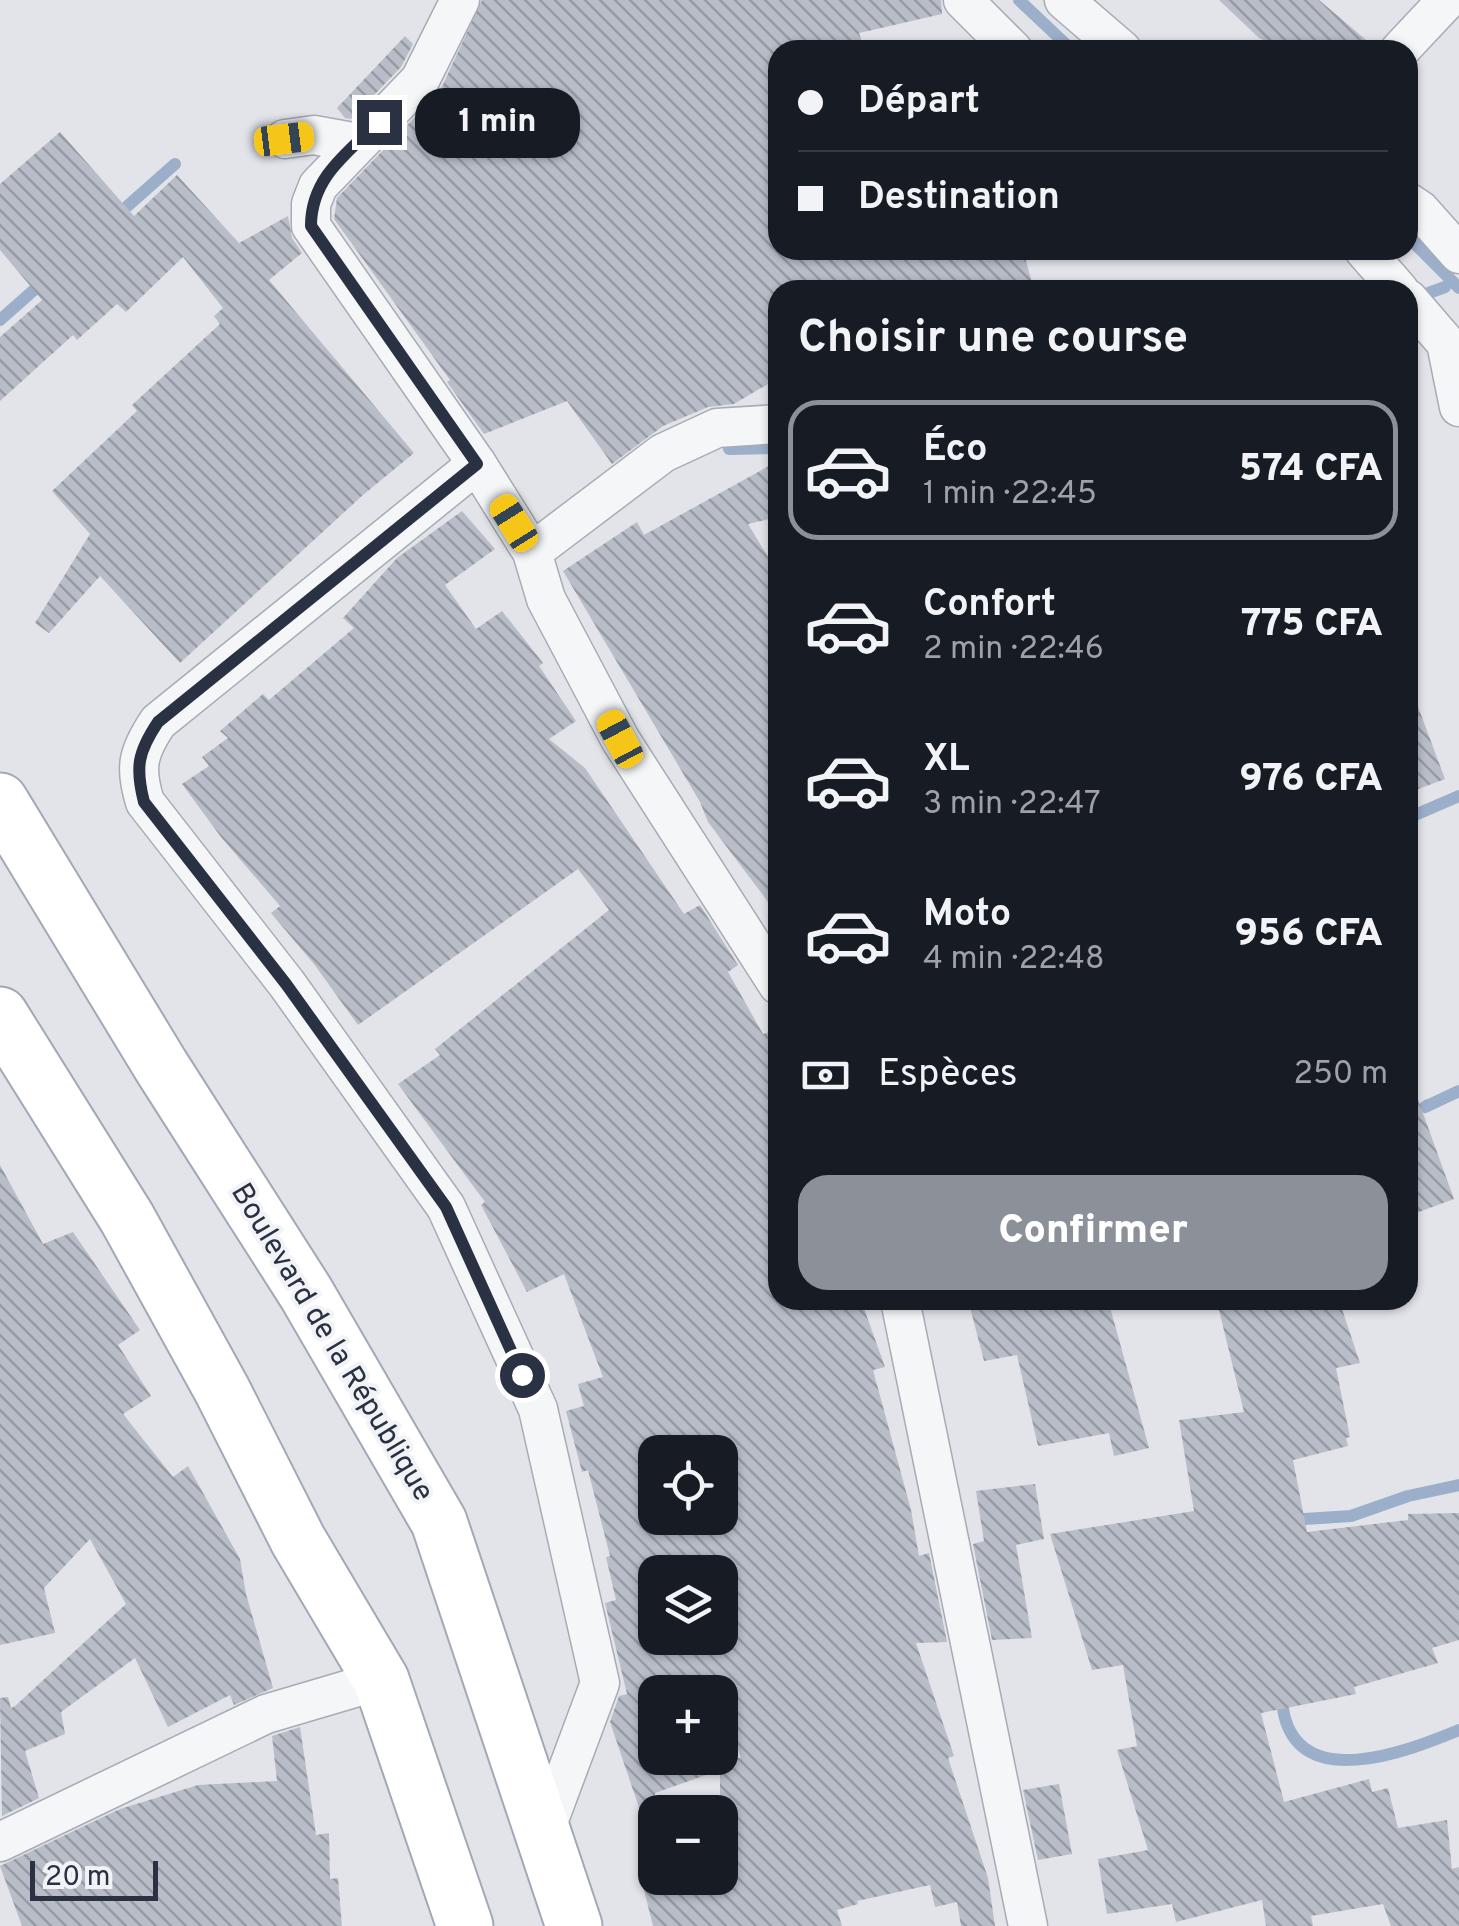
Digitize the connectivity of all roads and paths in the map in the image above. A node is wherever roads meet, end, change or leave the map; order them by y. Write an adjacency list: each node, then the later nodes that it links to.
1 (460, 0): 9 (street)
2 (963, 0): 5 (street)
3 (1064, 0): 6 (street)
4 (1447, 0): 7 (street)
5 (1003, 40)
6 (1110, 40)
7 (1409, 40)
8 (284, 139): 9 (street)
9 (358, 143): 17 (street)
10 (1418, 209): 11 (street)
11 (1459, 254)
12 (1373, 260): 13 (street)
13 (1390, 280)
14 (1418, 311): 15 (street)
15 (1459, 407)
16 (768, 425): 18 (street)
17 (477, 464): 18 (street); 24 (street)
18 (532, 552): 20 (street)
19 (0, 801): 24 (main road, Boulevard de la République)
20 (768, 969)
21 (0, 1015): 23 (main road)
22 (902, 1310): 28 (street)
23 (381, 1680): 25 (street); 26 (main road)
24 (544, 1833): 27 (main road, Boulevard de la République)
25 (0, 1842)
26 (465, 1926)
27 (574, 1926)
28 (1028, 1926)

